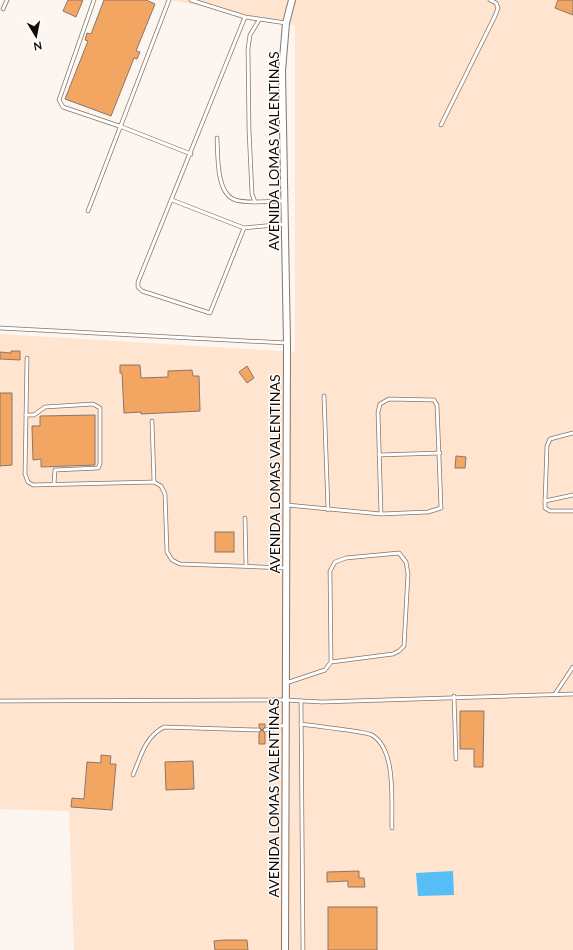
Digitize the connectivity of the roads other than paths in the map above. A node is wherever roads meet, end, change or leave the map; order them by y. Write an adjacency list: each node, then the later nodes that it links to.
1 (7, 0): 7 (lane)
2 (94, 0): 12 (lane)
3 (170, 0): 12 (lane)
4 (191, 0): 8 (lane)
5 (292, 0): 10 (street, AVENIDA LOMAS VALENTINAS)
6 (490, 0): 11 (lane)
7 (3, 9)
8 (245, 17): 9 (lane); 14 (lane)
9 (259, 20): 10 (lane); 17 (lane)
10 (286, 23): 16 (street, AVENIDA LOMAS VALENTINAS)
11 (441, 125)
12 (122, 127): 14 (lane); 18 (lane)
13 (218, 138): 17 (lane)
14 (191, 154): 15 (lane)
15 (172, 200): 20 (lane); 20 (lane)
16 (284, 200): 17 (lane); 19 (street, AVENIDA LOMAS VALENTINAS)
17 (255, 202)
18 (88, 211)
19 (285, 224): 20 (lane); 22 (street, AVENIDA LOMAS VALENTINAS)
20 (244, 228)
21 (0, 328): 22 (lane)
22 (287, 343): 34 (street, AVENIDA LOMAS VALENTINAS)
23 (27, 358): 25 (lane)
24 (324, 396): 35 (lane)
25 (26, 415): 31 (lane); 31 (lane)
26 (152, 421): 30 (lane)
27 (573, 433): 33 (lane)
28 (440, 453): 29 (lane); 29 (lane); 37 (lane)
29 (380, 455): 37 (lane)
30 (154, 482): 31 (lane); 39 (lane)
31 (54, 484)
32 (573, 495): 33 (lane)
33 (544, 501): 36 (lane)
34 (285, 505): 35 (lane); 40 (street, AVENIDA LOMAS VALENTINAS)
35 (328, 510): 37 (lane)
36 (573, 512)
37 (381, 514)
38 (245, 518): 39 (lane)
39 (246, 566): 40 (lane)
40 (286, 568): 43 (street, AVENIDA LOMAS VALENTINAS)
41 (331, 662): 41 (lane); 43 (lane)
42 (573, 667): 44 (lane)
43 (286, 683): 47 (street, AVENIDA LOMAS VALENTINAS)
44 (555, 694): 45 (lane); 46 (lane)
45 (573, 694)
46 (454, 696): 49 (lane); 54 (lane)
47 (284, 700): 48 (lane); 49 (lane); 51 (street, AVENIDA LOMAS VALENTINAS)
48 (0, 701)
49 (301, 701): 50 (lane)
50 (301, 724): 56 (lane); 58 (lane)
51 (285, 725): 53 (lane); 57 (street, AVENIDA LOMAS VALENTINAS)
52 (259, 730): 55 (lane)
53 (265, 730)
54 (456, 759)
55 (133, 775)
56 (392, 828)
57 (285, 950)
58 (303, 950)

